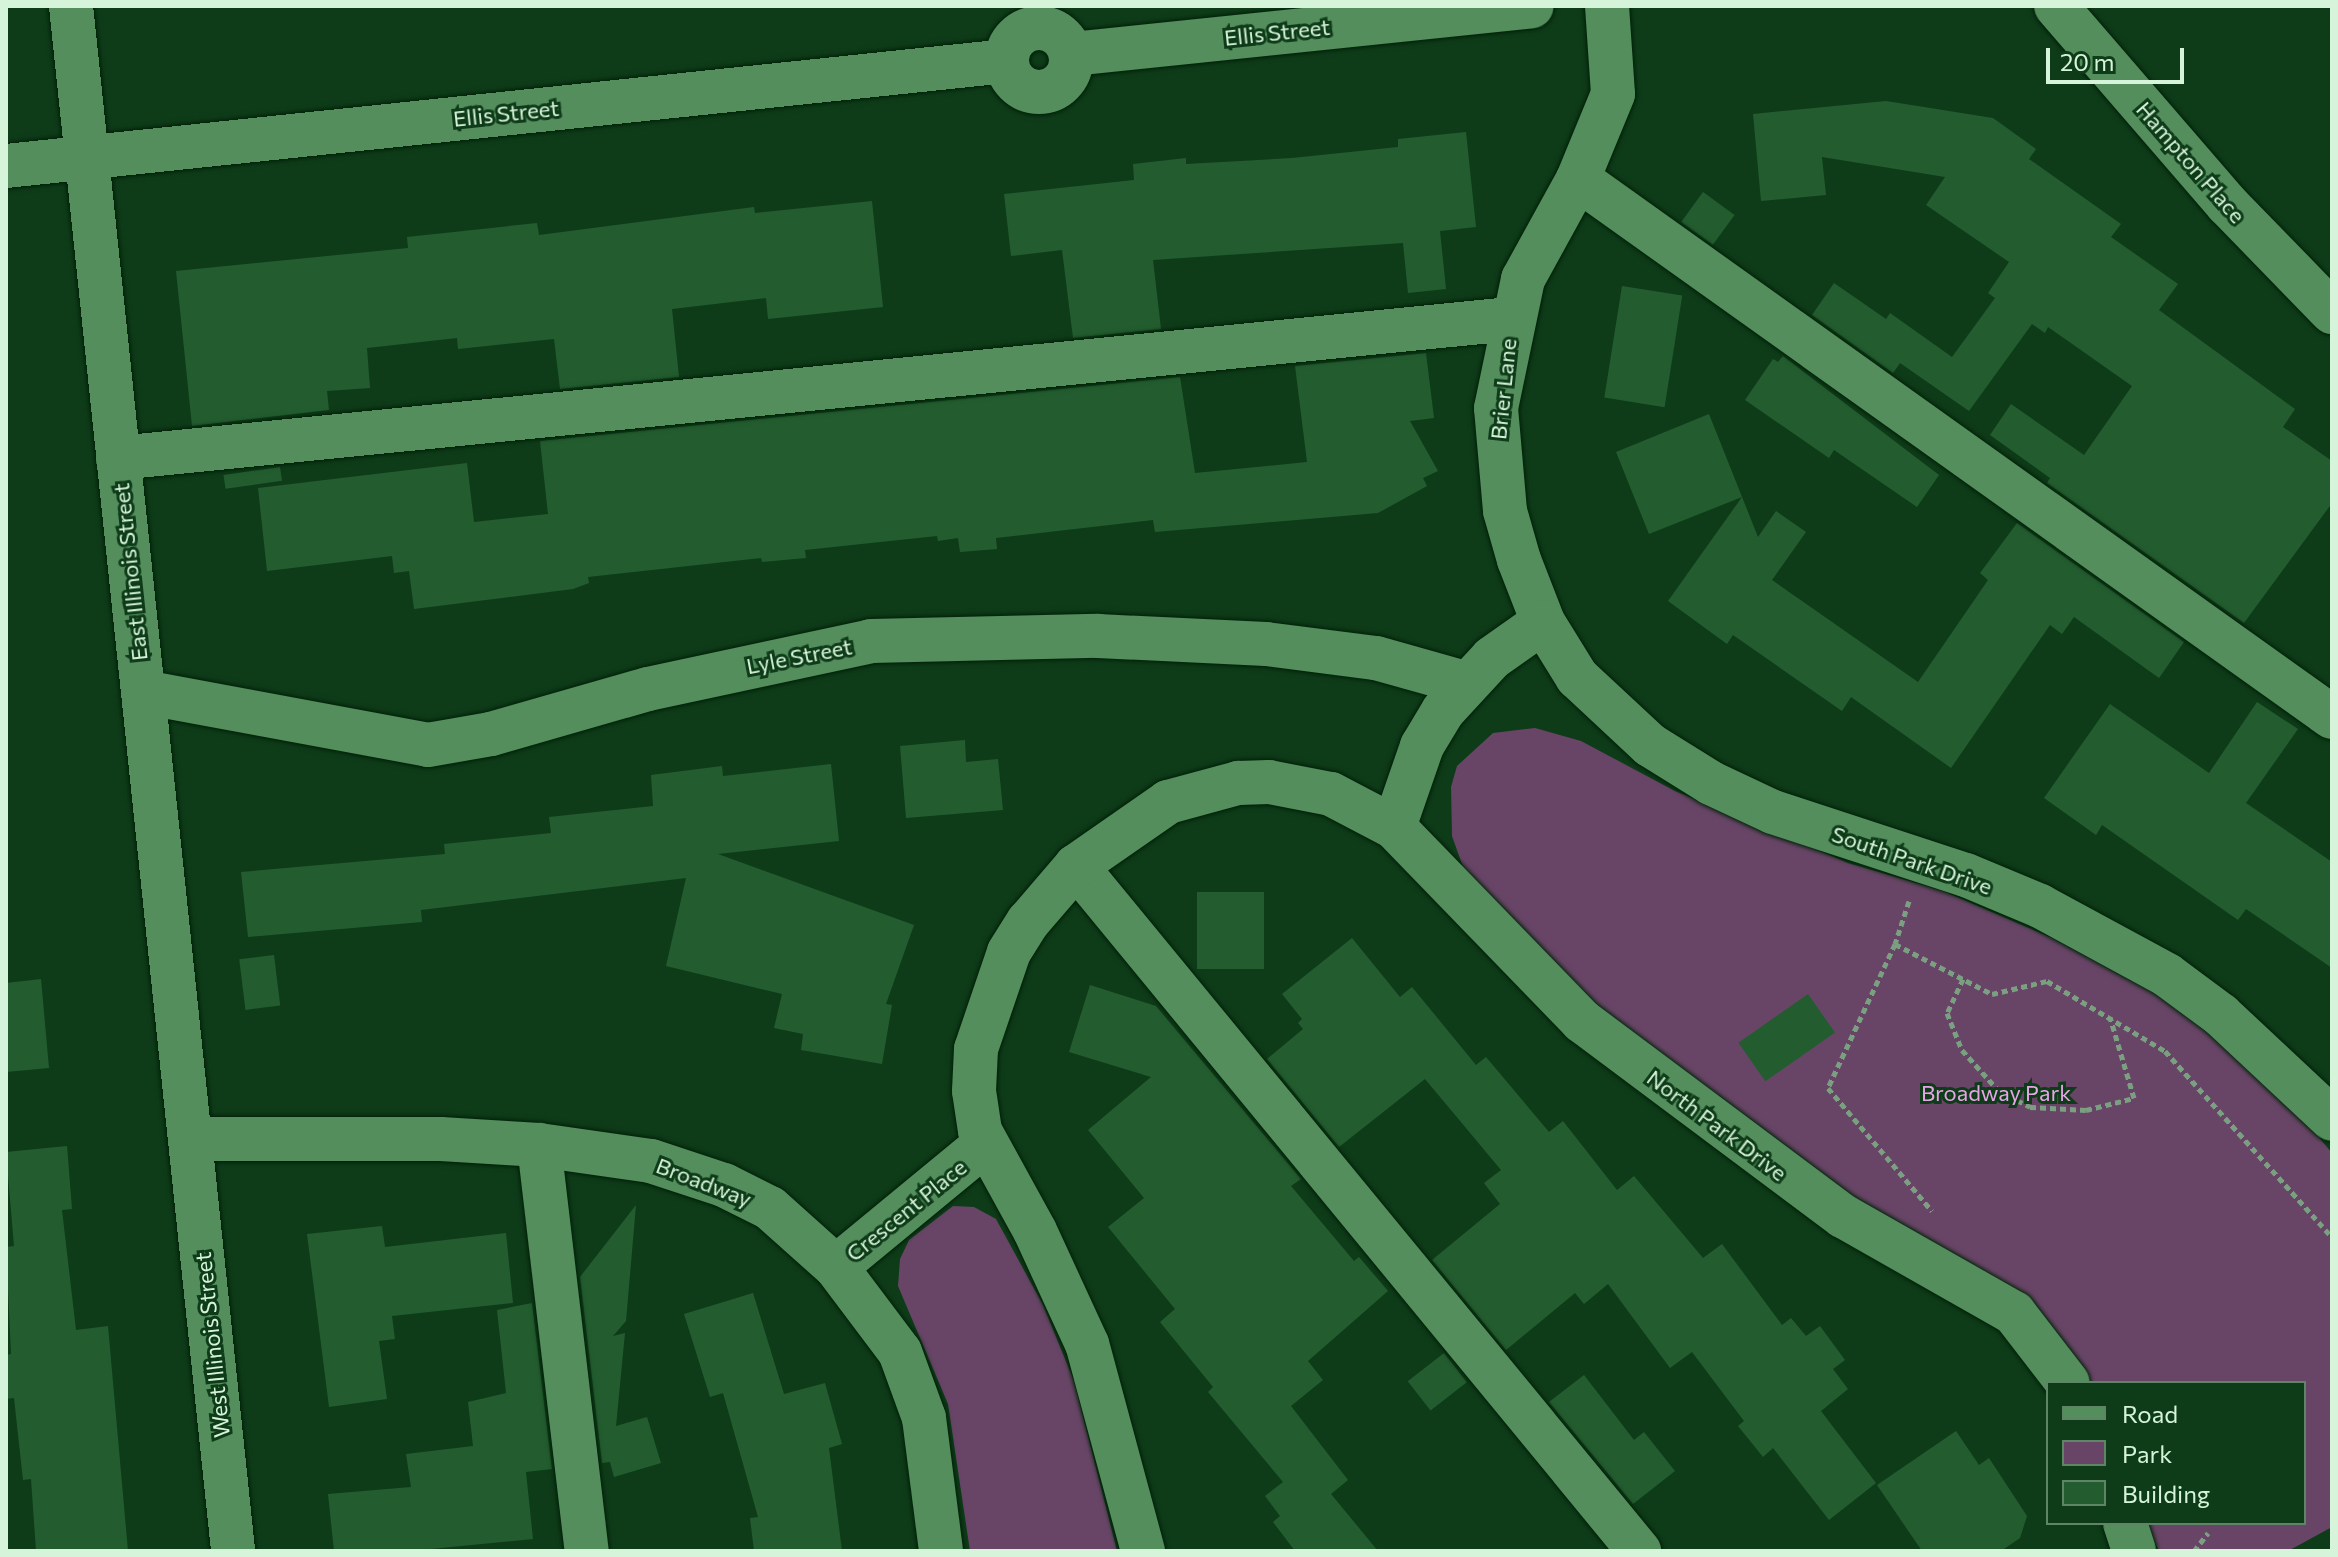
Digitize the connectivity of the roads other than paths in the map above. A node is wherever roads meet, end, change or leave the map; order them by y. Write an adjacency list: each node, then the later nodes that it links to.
1 (71, 6): 6 (street, East Illinois Street)
2 (1532, 6): 5 (street, Ellis Street)
3 (1607, 6): 8 (street, Brier Lane)
4 (2056, 6): 9 (street, Hampton Place)
5 (1050, 29): 6 (street, Ellis Street)
6 (87, 157): 7 (street, Ellis Street); 11 (street, East Illinois Street)
7 (6, 166)
8 (1578, 179): 10 (street, Brier Lane); 15 (street)
9 (2332, 312)
10 (1511, 319): 11 (street); 12 (street, Brier Lane)
11 (118, 458): 14 (street, East Illinois Street)
12 (1543, 622): 13 (street); 18 (street, South Park Drive)
13 (1465, 683): 14 (street, Lyle Street); 16 (street)
14 (143, 692): 19 (street, East Illinois Street)
15 (2332, 717)
16 (1394, 827): 17 (street, Crescent Place); 23 (street, North Park Drive)
17 (1076, 866): 20 (street, Crescent Place); 29 (street)
18 (2332, 1119)
19 (191, 1139): 21 (street, Broadway); 25 (street, West Illinois Street)
20 (985, 1144): 22 (street, Crescent Place); 28 (street)
21 (539, 1145): 22 (street, Broadway); 26 (street)
22 (836, 1267): 27 (street, Broadway)
23 (2066, 1381)
24 (2126, 1525): 30 (street)
25 (233, 1551)
26 (587, 1551)
27 (941, 1551)
28 (1143, 1551)
29 (1639, 1551)
30 (2134, 1551)

